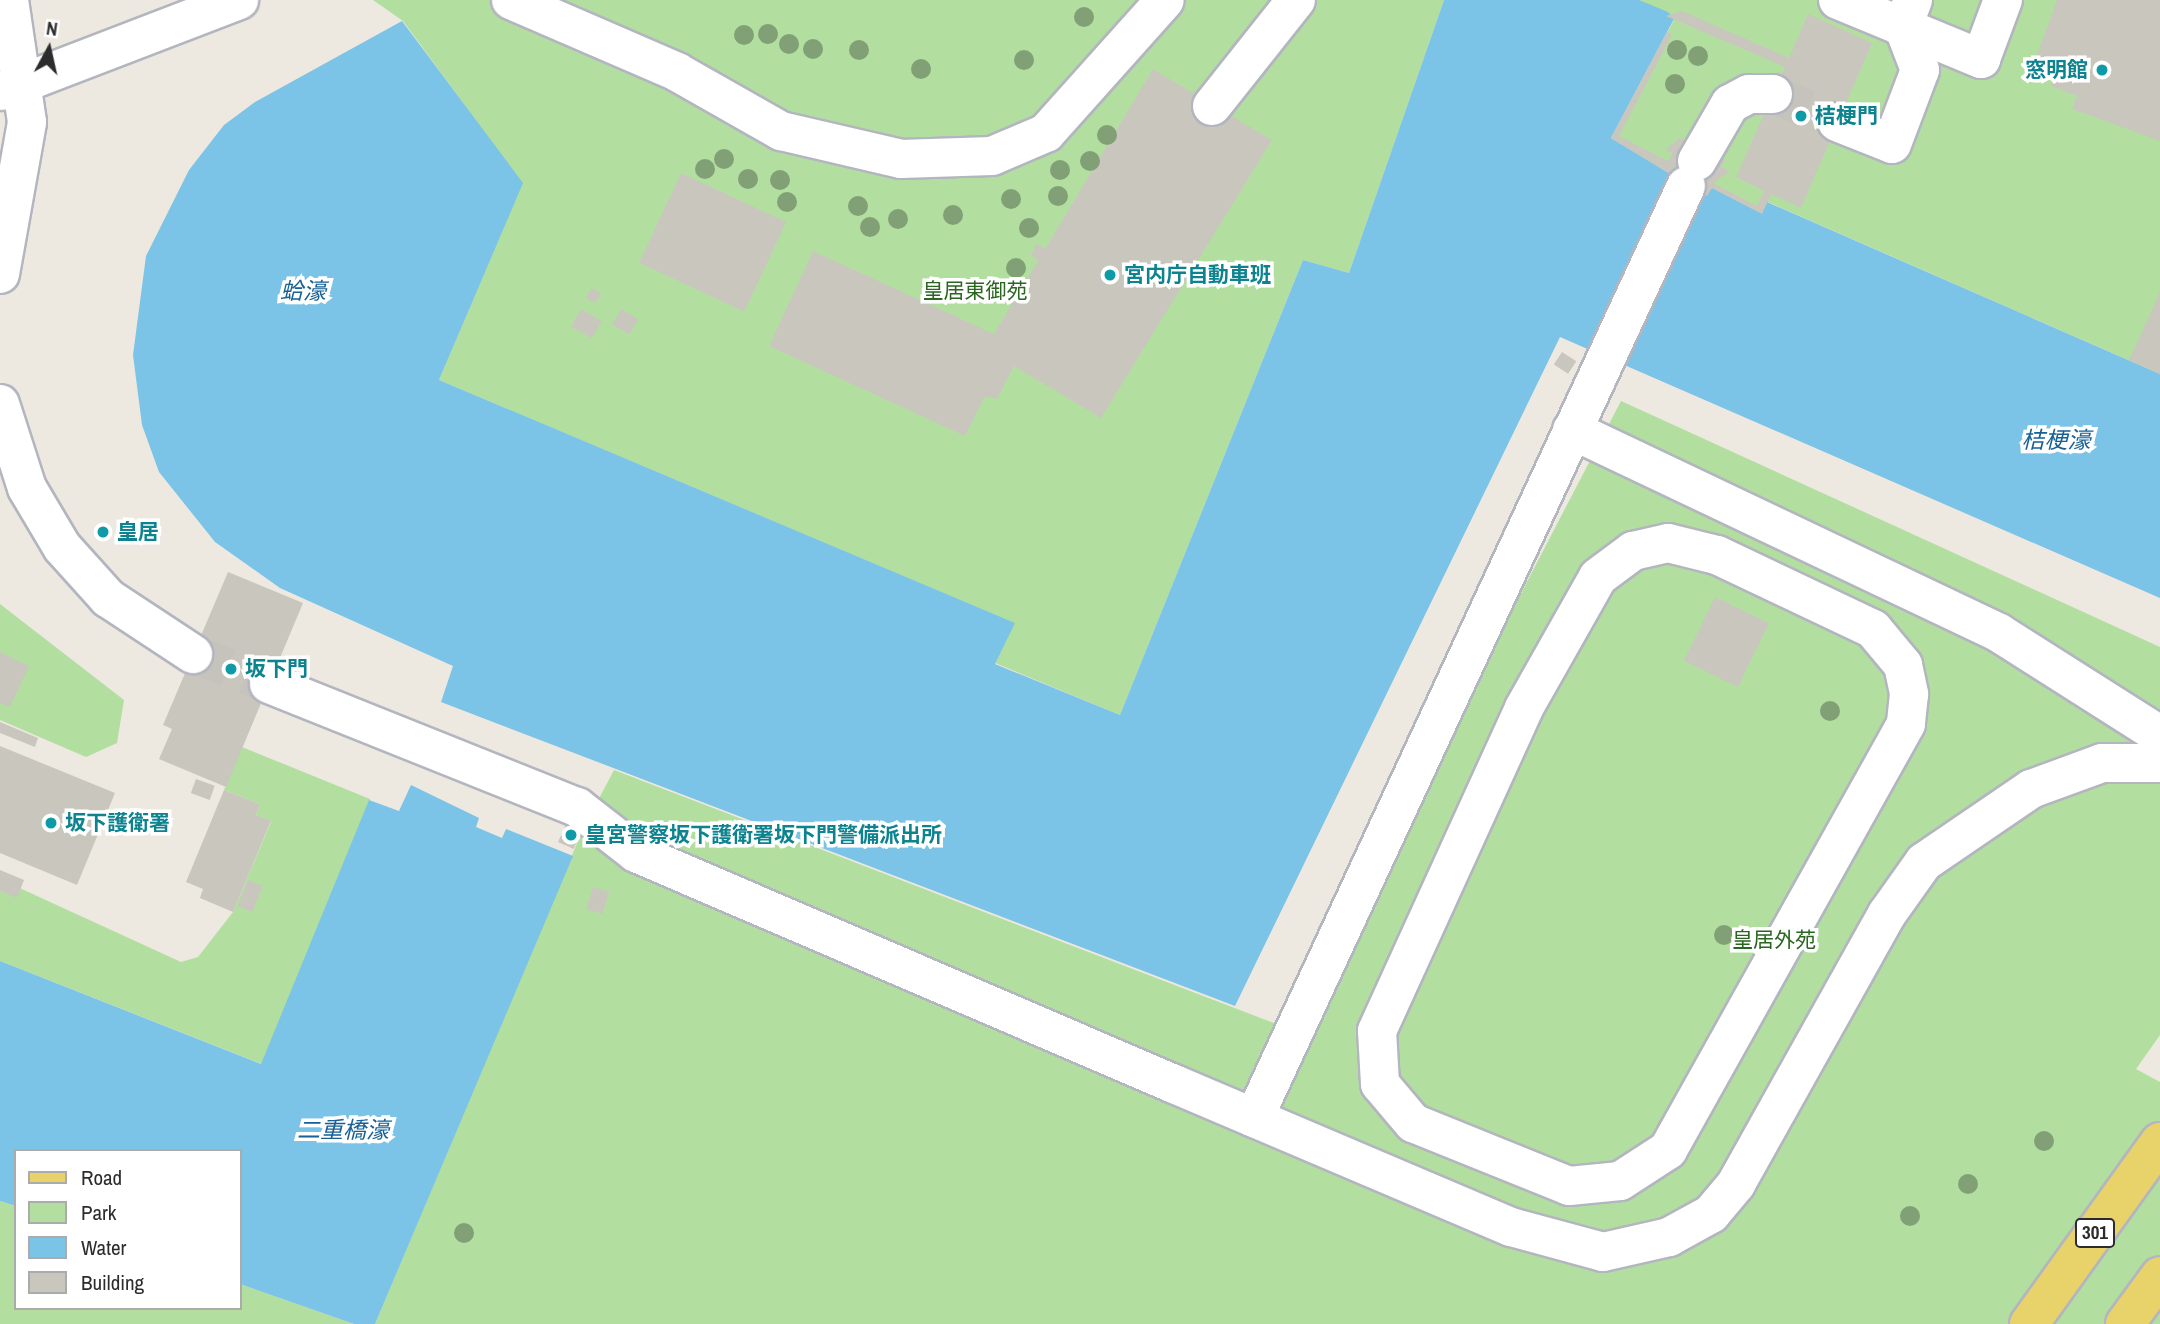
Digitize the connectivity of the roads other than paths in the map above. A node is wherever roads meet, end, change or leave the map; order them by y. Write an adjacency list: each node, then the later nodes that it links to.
1 (9, 0): 9 (street)
2 (239, 0): 9 (street)
3 (511, 0): 4 (street)
4 (1165, 0)
5 (1296, 0): 11 (street)
6 (1838, 0): 8 (street)
7 (2003, 0): 8 (street)
8 (1908, 13): 12 (street)
9 (12, 87): 13 (street)
10 (1773, 94): 15 (street)
11 (1212, 106)
12 (1837, 122)
13 (0, 274)
14 (0, 404): 16 (street)
15 (1572, 430): 19 (street); 21 (street)
16 (193, 654)
17 (269, 684): 21 (street)
18 (1524, 708): 18 (street)
19 (2160, 735)
20 (2160, 763): 21 (street)
21 (1254, 1118)
22 (2160, 1142): 24 (main road, 301)
23 (2160, 1276): 25 (main road)
24 (2029, 1324)
25 (2125, 1324)

